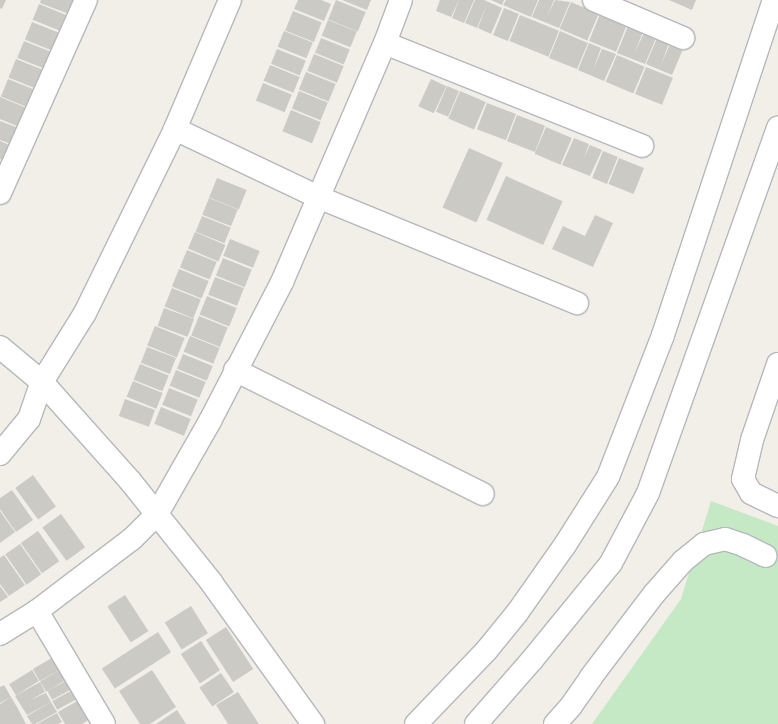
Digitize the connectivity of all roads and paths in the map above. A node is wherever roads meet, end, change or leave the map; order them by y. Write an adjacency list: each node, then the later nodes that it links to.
1 (86, 0): 11 (street)
2 (230, 0): 9 (street)
3 (401, 0): 7 (street)
4 (594, 0): 6 (street)
5 (774, 0): 27 (street)
6 (683, 38)
7 (385, 44): 10 (street); 12 (street)
8 (778, 127): 28 (street)
9 (175, 129): 12 (street); 17 (street)
10 (642, 146)
11 (0, 193)
12 (318, 197): 13 (street); 16 (street)
13 (577, 302)
14 (0, 347): 17 (street)
15 (777, 368): 20 (street)
16 (235, 370): 19 (street); 21 (street)
17 (42, 382): 18 (street); 21 (street)
18 (0, 454)
19 (483, 494)
20 (778, 506)
21 (157, 514): 23 (street); 26 (street)
22 (766, 556): 29 (street)
23 (38, 611): 24 (street); 25 (street)
24 (0, 634)
25 (104, 724)
26 (313, 724)
27 (416, 724)
28 (476, 724)
29 (555, 724)

